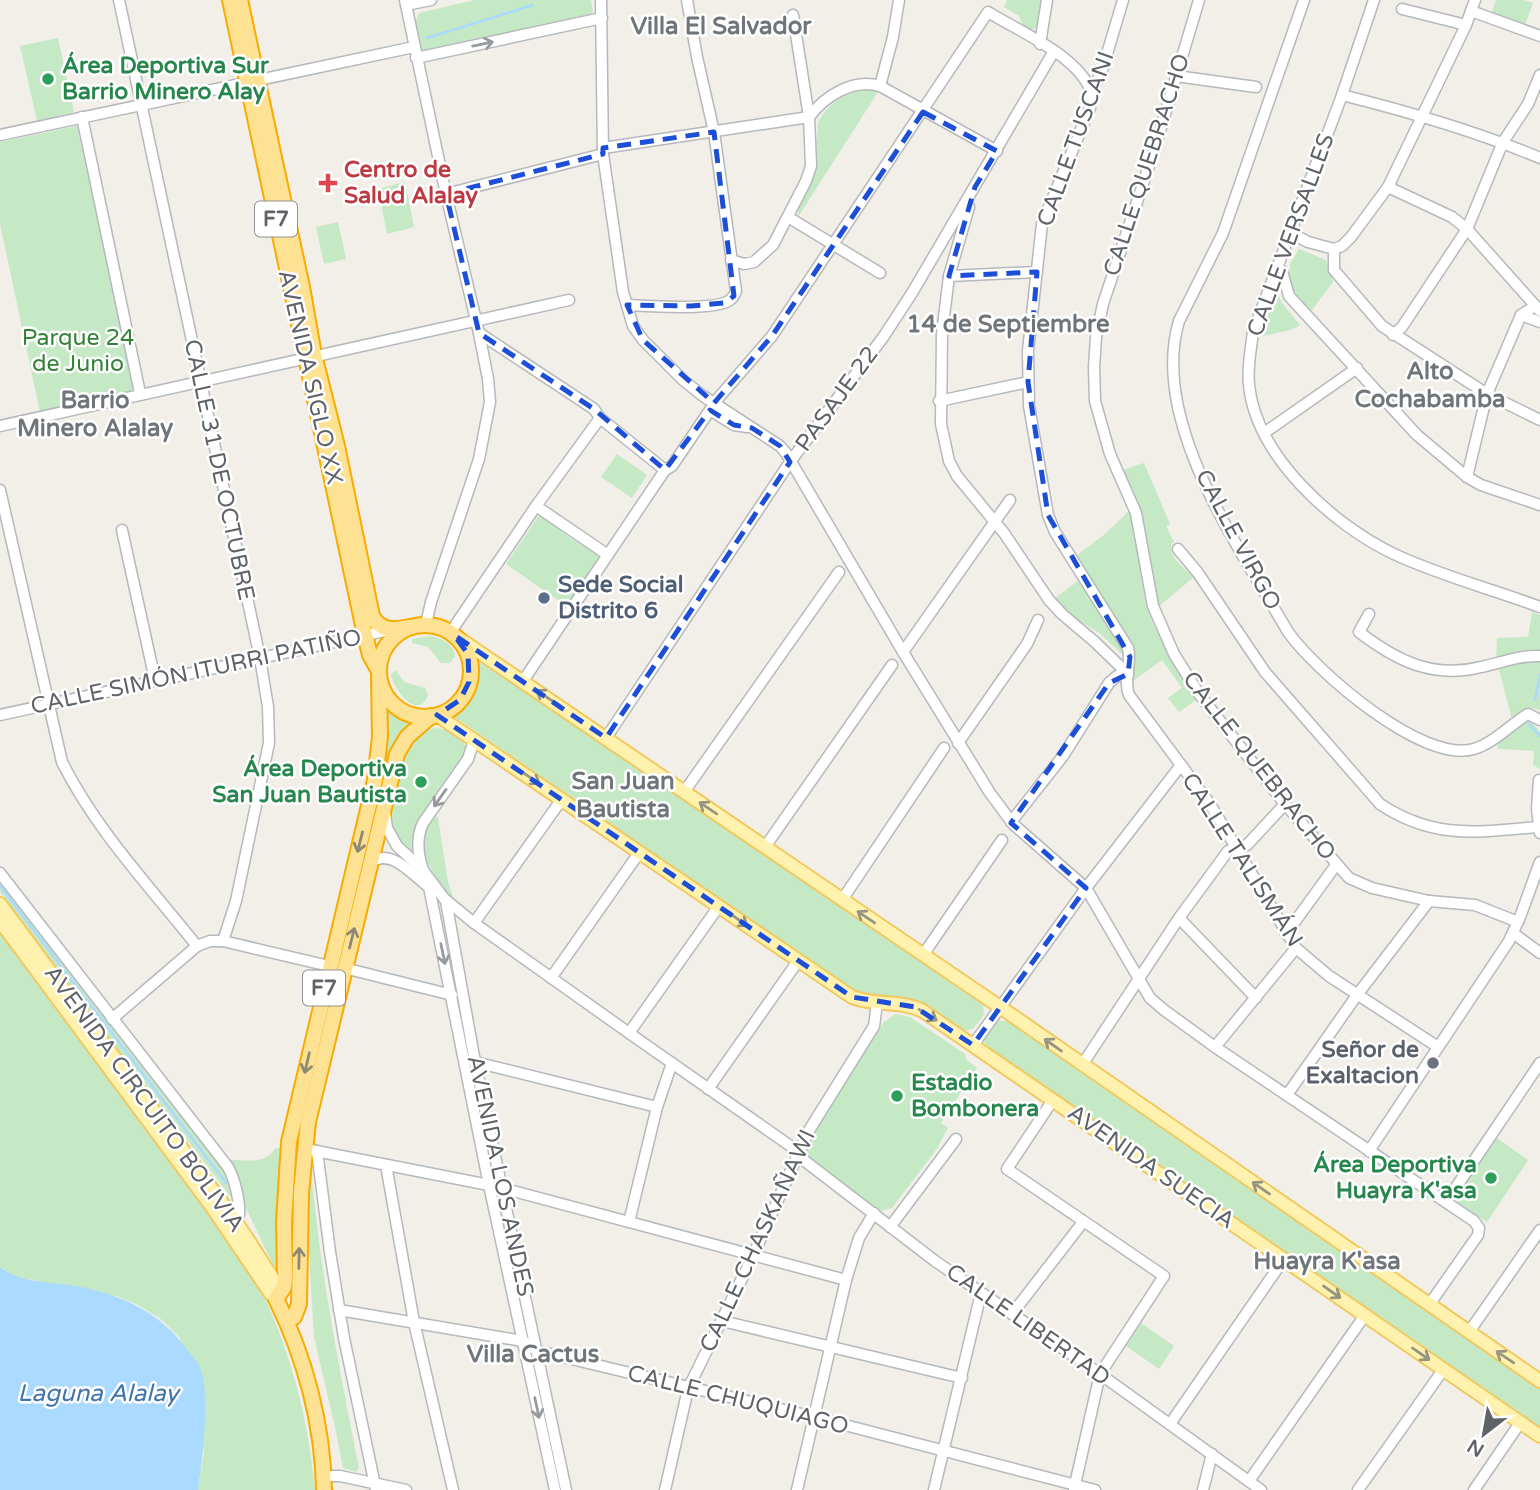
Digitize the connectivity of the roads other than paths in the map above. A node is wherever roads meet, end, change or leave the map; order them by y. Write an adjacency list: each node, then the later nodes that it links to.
1 (119, 0): 31 (street, CALLE 31 DE OCTUBRE)
2 (230, 0): 26 (highway, AVENIDA SIGLO XX)
3 (240, 0): 26 (highway, AVENIDA SIGLO XX)
4 (431, 0): 14 (street)
5 (601, 0): 18 (street)
6 (687, 0): 36 (street)
7 (899, 0): 27 (street)
8 (1047, 0): 21 (street)
9 (1124, 0): 29 (street, CALLE TUSCANI)
10 (1199, 0): 25 (street, CALLE QUEBRACHO)
11 (1304, 0): 107 (street, CALLE VIRGO)
12 (1475, 0): 16 (street)
13 (1373, 1): 30 (street, CALLE VERSALLES)
14 (405, 2): 23 (street)
15 (1402, 9): 19 (street)
16 (1471, 11): 19 (street); 20 (street)
17 (793, 15): 35 (street)
18 (602, 19): 23 (street, one-way to 18); 39 (street)
19 (1466, 25): 33 (street)
20 (1540, 36)
21 (1040, 44): 22 (street); 32 (street)
22 (1054, 51): 29 (street); 40 (street, PASAJE 22)
23 (415, 52): 26 (street); 44 (street)
24 (1540, 75): 38 (street)
25 (1176, 76): 28 (street); 117 (street, CALLE QUEBRACHO)
26 (252, 80): 31 (street); 63 (highway, AVENIDA SIGLO XX / F7)
27 (880, 86): 32 (street); 35 (street)
28 (1256, 87)
29 (1091, 91): 52 (street, CALLE TUSCANI)
30 (1342, 95): 33 (street); 47 (street, CALLE VERSALLES)
31 (141, 104): 34 (street); 65 (street, CALLE 31 DE OCTUBRE)
32 (923, 111): 40 (street); 48 (street)
33 (1422, 115): 38 (street); 43 (street)
34 (82, 117): 37 (street); 67 (street)
35 (809, 117): 36 (street); 45 (street)
36 (714, 132): 39 (street); 50 (street)
37 (0, 135)
38 (1503, 142): 41 (street); 46 (street)
39 (603, 151): 44 (street); 56 (street)
40 (997, 151): 42 (street, PASAJE 22)
41 (1540, 158)
42 (975, 187): 54 (street, CALLE TALISMÁN); 76 (street, PASAJE 22)
43 (1388, 187): 46 (street); 49 (street)
44 (446, 194): 59 (street)
45 (788, 218): 48 (street); 50 (street)
46 (1467, 229): 57 (street); 62 (street)
47 (1291, 233): 49 (street); 51 (street, CALLE VERSALLES)
48 (833, 244): 53 (street); 70 (street)
49 (1334, 249): 62 (street)
50 (731, 260): 56 (street)
51 (1277, 267): 64 (street); 75 (street, CALLE VERSALLES)
52 (1037, 272): 54 (street); 66 (street, CALLE TUSCANI)
53 (880, 273)
54 (949, 276): 69 (street, CALLE TALISMÁN)
55 (569, 300): 59 (street)
56 (627, 306): 70 (street)
57 (1538, 308): 58 (street)
58 (1521, 315): 60 (street); 68 (street)
59 (475, 321): 61 (street); 63 (street)
60 (1540, 322)
61 (479, 333): 71 (street); 91 (street)
62 (1393, 335): 68 (street)
63 (309, 356): 65 (street); 93 (highway, AVENIDA SIGLO XX / F7); 95 (highway, AVENIDA SIGLO XX / F7)
64 (1357, 368): 75 (street); 78 (street)
65 (200, 381): 67 (street); 98 (street, CALLE 31 DE OCTUBRE)
66 (1028, 382): 69 (street); 101 (street, CALLE TUSCANI)
67 (139, 393): 73 (street)
68 (1487, 394): 72 (street); 78 (street)
69 (939, 401): 83 (street, CALLE TALISMÁN)
70 (714, 403): 74 (street)
71 (600, 418): 77 (street); 82 (street)
72 (1540, 420)
73 (0, 426)
74 (752, 428): 76 (street); 77 (street)
75 (1264, 433): 88 (street, CALLE VERSALLES)
76 (790, 462): 96 (street); 108 (street, PASAJE 22)
77 (665, 470): 86 (street)
78 (1467, 477): 81 (street)
79 (0, 490): 104 (street)
80 (1010, 500): 83 (street)
81 (1540, 505)
82 (536, 506): 86 (street); 94 (street)
83 (995, 522): 96 (street); 101 (street, CALLE TALISMÁN)
84 (122, 530): 102 (street)
85 (1178, 549): 119 (street)
86 (608, 555): 103 (street)
87 (839, 572): 114 (street)
88 (1540, 607)
89 (1368, 614): 97 (street)
90 (1038, 620): 110 (street)
91 (426, 624): 92 (highway); 94 (highway)
92 (410, 627): 93 (highway); 100 (highway, F7)
93 (392, 630): 95 (street, CALLE SIMÓN ITURRI PATIÑO)
94 (452, 634): 103 (main road, AVENIDA SUECIA); 106 (highway, F7)
95 (365, 635): 98 (street, CALLE SIMÓN ITURRI PATIÑO); 100 (highway, AVENIDA SIGLO XX / F7)
96 (903, 652): 110 (street)
97 (1540, 656)
98 (260, 658): 102 (street, CALLE SIMÓN ITURRI PATIÑO); 142 (street, CALLE 31 DE OCTUBRE)
99 (892, 665): 121 (street)
100 (379, 674): 106 (highway, F7); 148 (highway, AVENIDA SIGLO XX / F7, one-way to 148)
101 (1128, 674): 112 (street, CALLE TALISMÁN); 118 (street)
102 (155, 680): 104 (street, CALLE SIMÓN ITURRI PATIÑO)
103 (523, 681): 108 (main road, AVENIDA SUECIA, one-way to 103)
104 (48, 704): 105 (street, CALLE SIMÓN ITURRI PATIÑO); 143 (street)
105 (0, 715)
106 (434, 716): 109 (main road, AVENIDA SUECIA); 116 (highway, AVENIDA SIGLO XX / F7)
107 (1540, 720)
108 (606, 738): 114 (main road, AVENIDA SUECIA)
109 (474, 740): 115 (main road, AVENIDA SUECIA, one-way to 115); 127 (street, AVENIDA LOS ANDES, one-way to 127)
110 (958, 743): 118 (street)
111 (944, 748): 131 (street)
112 (1181, 765): 122 (street, CALLE TALISMÁN); 130 (street)
113 (1539, 780): 119 (street)
114 (684, 792): 121 (main road, AVENIDA SUECIA, one-way to 114)
115 (562, 799): 123 (main road, AVENIDA SUECIA); 139 (street)
116 (384, 802): 125 (highway, AVENIDA SIGLO XX / F7); 127 (street, AVENIDA LOS ANDES)
117 (1284, 804): 122 (street); 126 (street, CALLE QUEBRACHO)
118 (1012, 822): 130 (street)
119 (1539, 831)
120 (1002, 839): 146 (street)
121 (765, 847): 131 (main road, AVENIDA SUECIA)
122 (1237, 848): 136 (street); 141 (street, CALLE TALISMÁN)
123 (639, 852): 135 (main road, AVENIDA SUECIA); 149 (street)
124 (1540, 862): 138 (street)
125 (369, 864): 129 (street, CALLE LIBERTAD); 148 (highway, AVENIDA SIGLO XX / F7, one-way to 125)
126 (1336, 865): 133 (street, CALLE QUEBRACHO); 141 (street)
127 (422, 869): 129 (street, AVENIDA LOS ANDES); 132 (street, AVENIDA LOS ANDES)
128 (0, 873): 156 (street)
129 (429, 887): 132 (street, CALLE LIBERTAD); 151 (street, AVENIDA LOS ANDES, one-way to 151)
130 (1086, 888): 150 (street); 155 (street)
131 (842, 900): 146 (main road, AVENIDA SUECIA, one-way to 131)
132 (446, 901): 139 (street, CALLE LIBERTAD); 161 (street, AVENIDA LOS ANDES)
133 (1429, 901): 138 (street, CALLE QUEBRACHO); 152 (street)
134 (0, 904): 180 (main road, AVENIDA CIRCUITO BOLIVIA)
135 (719, 906): 147 (main road, AVENIDA SUECIA, one-way to 147); 157 (street)
136 (1179, 918): 150 (street); 153 (street)
137 (0, 921): 180 (main road, AVENIDA CIRCUITO BOLIVIA)
138 (1518, 922): 140 (street)
139 (474, 923): 149 (street, CALLE LIBERTAD)
140 (1513, 933): 145 (street); 159 (street)
141 (1286, 934): 144 (street, CALLE TALISMÁN)
142 (223, 941): 143 (street); 148 (street)
143 (197, 946): 156 (street)
144 (1296, 948): 152 (street, CALLE TALISMÁN); 153 (street)
145 (1540, 953)
146 (923, 955): 155 (main road, AVENIDA SUECIA)
147 (799, 961): 154 (main road, AVENIDA SUECIA); 165 (street)
148 (337, 967): 151 (street); 170 (highway, AVENIDA SIGLO XX / F7); 187 (highway, AVENIDA SIGLO XX / F7, one-way to 187)
149 (551, 978): 157 (street, CALLE LIBERTAD)
150 (1139, 980): 160 (street); 163 (street)
151 (452, 995): 174 (street, AVENIDA LOS ANDES)
152 (1357, 995): 159 (street, CALLE TALISMÁN); 166 (street)
153 (1256, 998): 160 (street)
154 (877, 1003): 158 (main road, AVENIDA SUECIA, one-way to 158); 172 (street, CALLE CHASKAÑAWI)
155 (1000, 1007): 158 (street); 163 (main road, AVENIDA SUECIA, one-way to 155)
156 (112, 1019): 180 (street)
157 (629, 1033): 162 (street, CALLE LIBERTAD)
158 (973, 1045): 167 (main road, AVENIDA SUECIA)
159 (1438, 1046): 171 (street)
160 (1215, 1047): 166 (street)
161 (475, 1062): 168 (street); 175 (street, AVENIDA LOS ANDES)
162 (672, 1063): 165 (street, CALLE LIBERTAD); 168 (street)
163 (1082, 1065): 188 (main road, AVENIDA SUECIA, one-way to 163)
164 (1539, 1067): 176 (street)
165 (708, 1089): 172 (street, CALLE LIBERTAD)
166 (1287, 1095): 171 (street)
167 (1054, 1100): 179 (street); 184 (main road, AVENIDA SUECIA)
168 (657, 1107): 178 (street)
169 (956, 1139): 181 (street)
170 (310, 1150): 173 (street); 189 (street); 192 (highway, AVENIDA SIGLO XX / F7, one-way to 170)
171 (1369, 1150): 176 (street)
172 (798, 1153): 177 (street, CALLE LIBERTAD); 183 (street, CALLE CHASKAÑAWI)
173 (386, 1165): 174 (street); 194 (street)
174 (489, 1185): 196 (street, AVENIDA LOS ANDES)
175 (502, 1188): 178 (street); 198 (street, AVENIDA LOS ANDES)
176 (1446, 1202): 188 (street)
177 (874, 1213): 181 (street, CALLE LIBERTAD); 185 (street)
178 (629, 1222): 183 (street)
179 (1083, 1222): 190 (street); 200 (street)
180 (231, 1223): 187 (main road, AVENIDA CIRCUITO BOLIVIA)
181 (890, 1227): 186 (street, CALLE LIBERTAD)
182 (1540, 1230): 195 (street)
183 (753, 1256): 185 (street); 193 (street, CALLE CHASKAÑAWI)
184 (1284, 1259): 191 (main road, AVENIDA SUECIA, one-way to 191); 206 (street)
185 (846, 1280): 197 (street)
186 (981, 1293): 190 (street, CALLE LIBERTAD); 201 (street)
187 (276, 1299): 192 (highway, AVENIDA CIRCUITO BOLIVIA)
188 (1429, 1304): 195 (main road, AVENIDA SUECIA)
189 (339, 1310): 194 (street, CALLE CHUQUIAGO); 212 (street)
190 (1012, 1314): 200 (street, CALLE LIBERTAD)
191 (1365, 1315): 199 (main road, AVENIDA SUECIA, one-way to 199); 210 (street)
192 (286, 1320): 211 (highway, AVENIDA CIRCUITO BOLIVIA)
193 (722, 1321): 197 (street); 203 (street, CALLE CHASKAÑAWI)
194 (414, 1322): 196 (street, CALLE CHUQUIAGO); 215 (street)
195 (1469, 1332): 202 (main road, AVENIDA SUECIA, one-way to 195)
196 (523, 1341): 198 (street, CALLE CHUQUIAGO); 216 (street, AVENIDA LOS ANDES, one-way to 216)
197 (831, 1346): 201 (street); 204 (street)
198 (538, 1351): 203 (street, CALLE CHUQUIAGO); 217 (street, AVENIDA LOS ANDES)
199 (1443, 1370): 205 (main road, AVENIDA SUECIA); 224 (street)
200 (1100, 1374): 206 (street, CALLE LIBERTAD); 213 (street)
201 (962, 1378): 208 (street)
202 (1540, 1381)
203 (688, 1389): 204 (street, CALLE CHUQUIAGO); 218 (street, CALLE CHASKAÑAWI)
204 (814, 1417): 208 (street, CALLE CHUQUIAGO); 219 (street)
205 (1520, 1423): 207 (main road, AVENIDA SUECIA); 225 (street)
206 (1170, 1424): 209 (street, CALLE LIBERTAD)
207 (1540, 1436)
208 (944, 1451): 213 (street, CALLE CHUQUIAGO); 220 (street)
209 (1212, 1454): 210 (street, CALLE LIBERTAD); 222 (street)
210 (1249, 1481): 223 (street, CALLE LIBERTAD)
211 (324, 1483): 212 (street)
212 (376, 1487): 214 (street)
213 (1075, 1488): 221 (street, CALLE CHUQUIAGO)
214 (406, 1490)
215 (453, 1490)
216 (555, 1490)
217 (566, 1490)
218 (665, 1490)
219 (797, 1490)
220 (934, 1490)
221 (1095, 1490)
222 (1203, 1490)
223 (1261, 1490)
224 (1358, 1490)
225 (1474, 1490)

